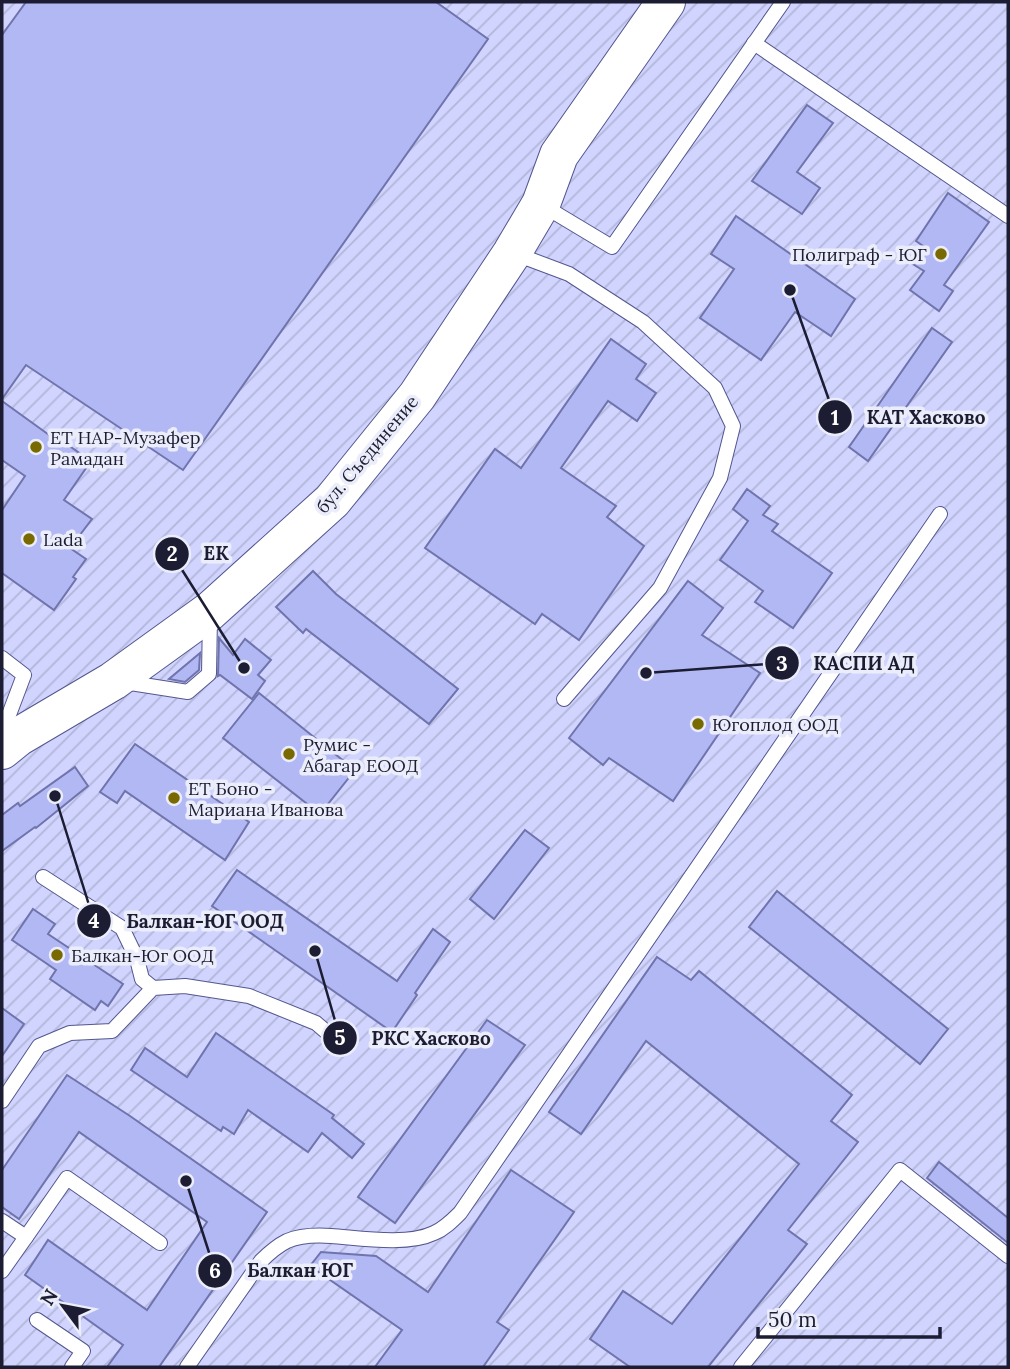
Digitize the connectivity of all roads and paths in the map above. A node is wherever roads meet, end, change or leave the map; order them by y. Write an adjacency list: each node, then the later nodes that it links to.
1 (666, 2): 5 (main road, бул. Съединение)
2 (695, 2): 5 (main road, бул. Съединение)
3 (783, 2): 4 (lane)
4 (754, 43): 5 (lane); 6 (lane)
5 (541, 205): 7 (main road, бул. Съединение)
6 (1008, 216)
7 (512, 253): 9 (main road, бул. Съединение); 12 (lane)
8 (940, 514): 25 (lane)
9 (210, 611): 11 (main road, бул. Съединение); 11 (lane)
10 (2, 658): 13 (lane)
11 (113, 681): 13 (main road, бул. Съединение)
12 (564, 699)
13 (10, 743)
14 (43, 877): 15 (lane)
15 (153, 988): 16 (lane); 17 (lane)
16 (344, 1047)
17 (2, 1101)
18 (2, 1221): 19 (lane)
19 (26, 1237): 20 (lane); 22 (lane)
20 (160, 1243)
21 (1008, 1256): 26 (lane)
22 (2, 1271)
23 (37, 1320): 24 (lane)
24 (72, 1367)
25 (187, 1367)
26 (741, 1367)

